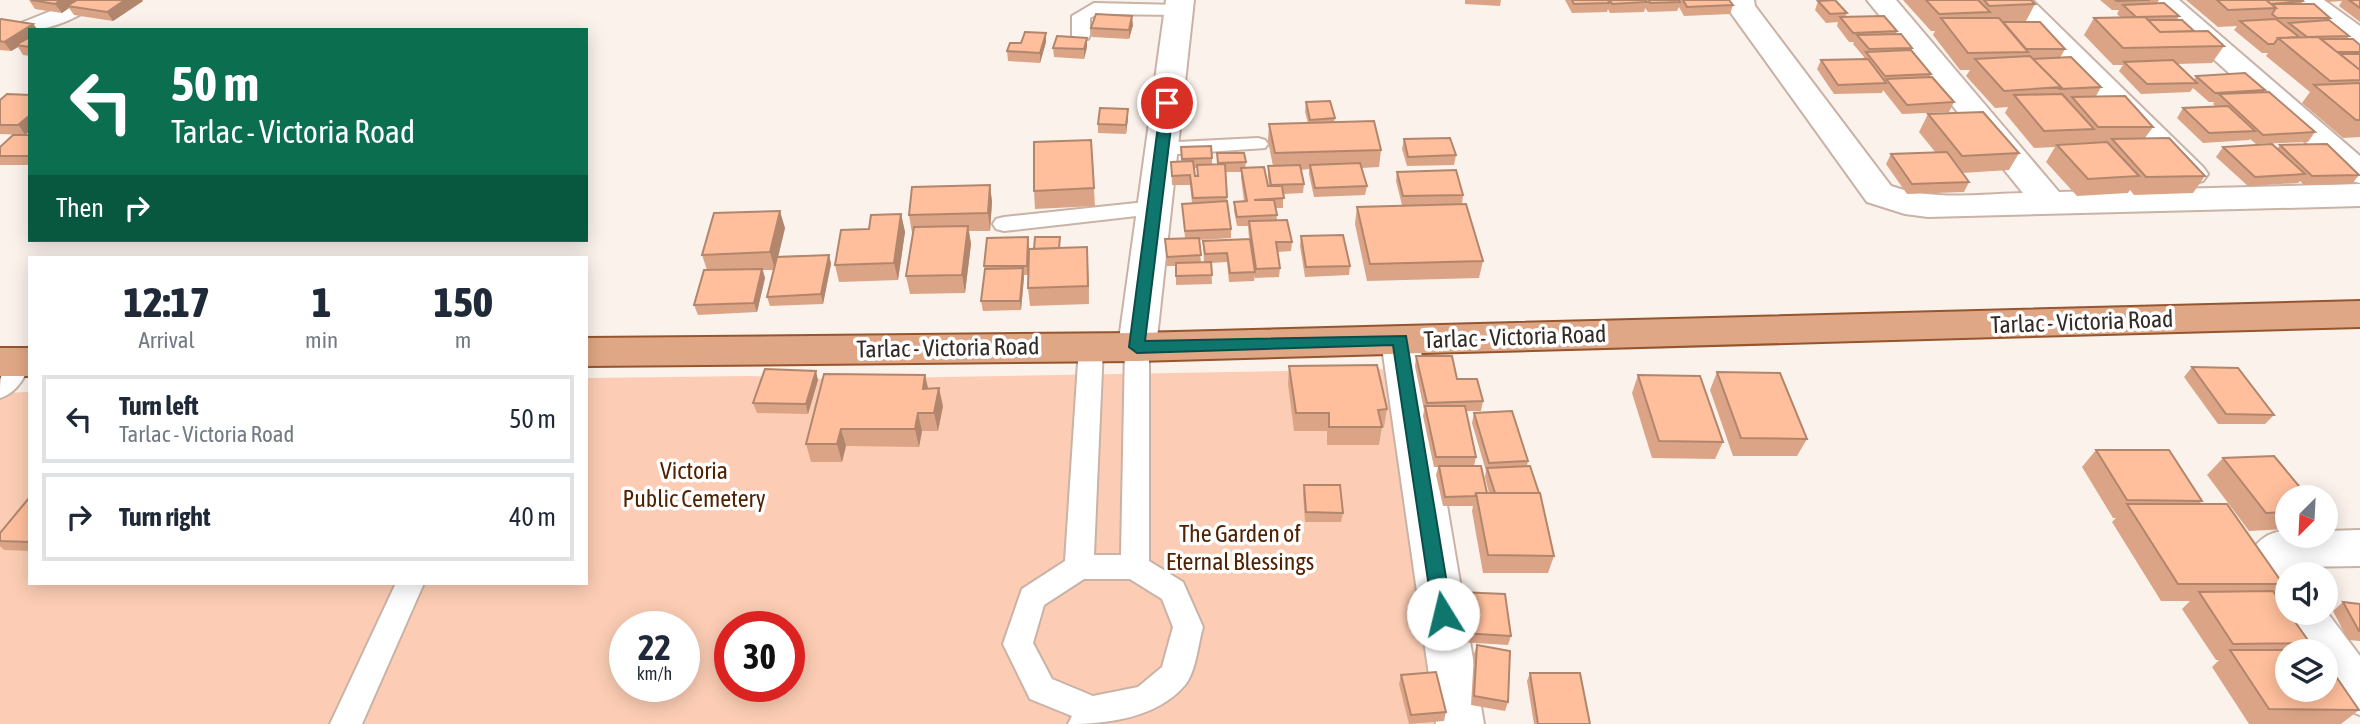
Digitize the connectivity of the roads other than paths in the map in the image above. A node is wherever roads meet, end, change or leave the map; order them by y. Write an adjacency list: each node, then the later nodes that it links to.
1 (91, 0): 8 (lane)
2 (1740, 0): 15 (street)
3 (1881, 0): 15 (street)
4 (2016, 0): 14 (street)
5 (2162, 0): 13 (street)
6 (2306, 0): 10 (street)
7 (1180, 5): 9 (lane); 12 (street)
8 (28, 27)
9 (1081, 35)
10 (2360, 40)
11 (1258, 144): 12 (lane)
12 (1161, 149): 16 (street)
13 (2359, 191): 14 (street)
14 (2215, 198): 15 (street)
15 (2049, 202)
16 (1155, 208): 17 (lane); 21 (street)
17 (1004, 224)
18 (2360, 314): 19 (main road, Tarlac - Victoria Road)
19 (1400, 340): 21 (main road, Tarlac - Victoria Road); 32 (street)
20 (1091, 347): 21 (main road, Tarlac - Victoria Road); 22 (main road, Tarlac - Victoria Road); 24 (lane)
21 (1137, 347): 25 (lane)
22 (588, 352)
23 (2360, 548): 26 (street)
24 (1079, 567): 25 (lane); 30 (lane)
25 (1135, 567): 30 (lane)
26 (2275, 574)
27 (409, 585): 31 (lane)
28 (2310, 625): 29 (street)
29 (2360, 694)
30 (1088, 717)
31 (346, 724)
32 (1460, 724)

